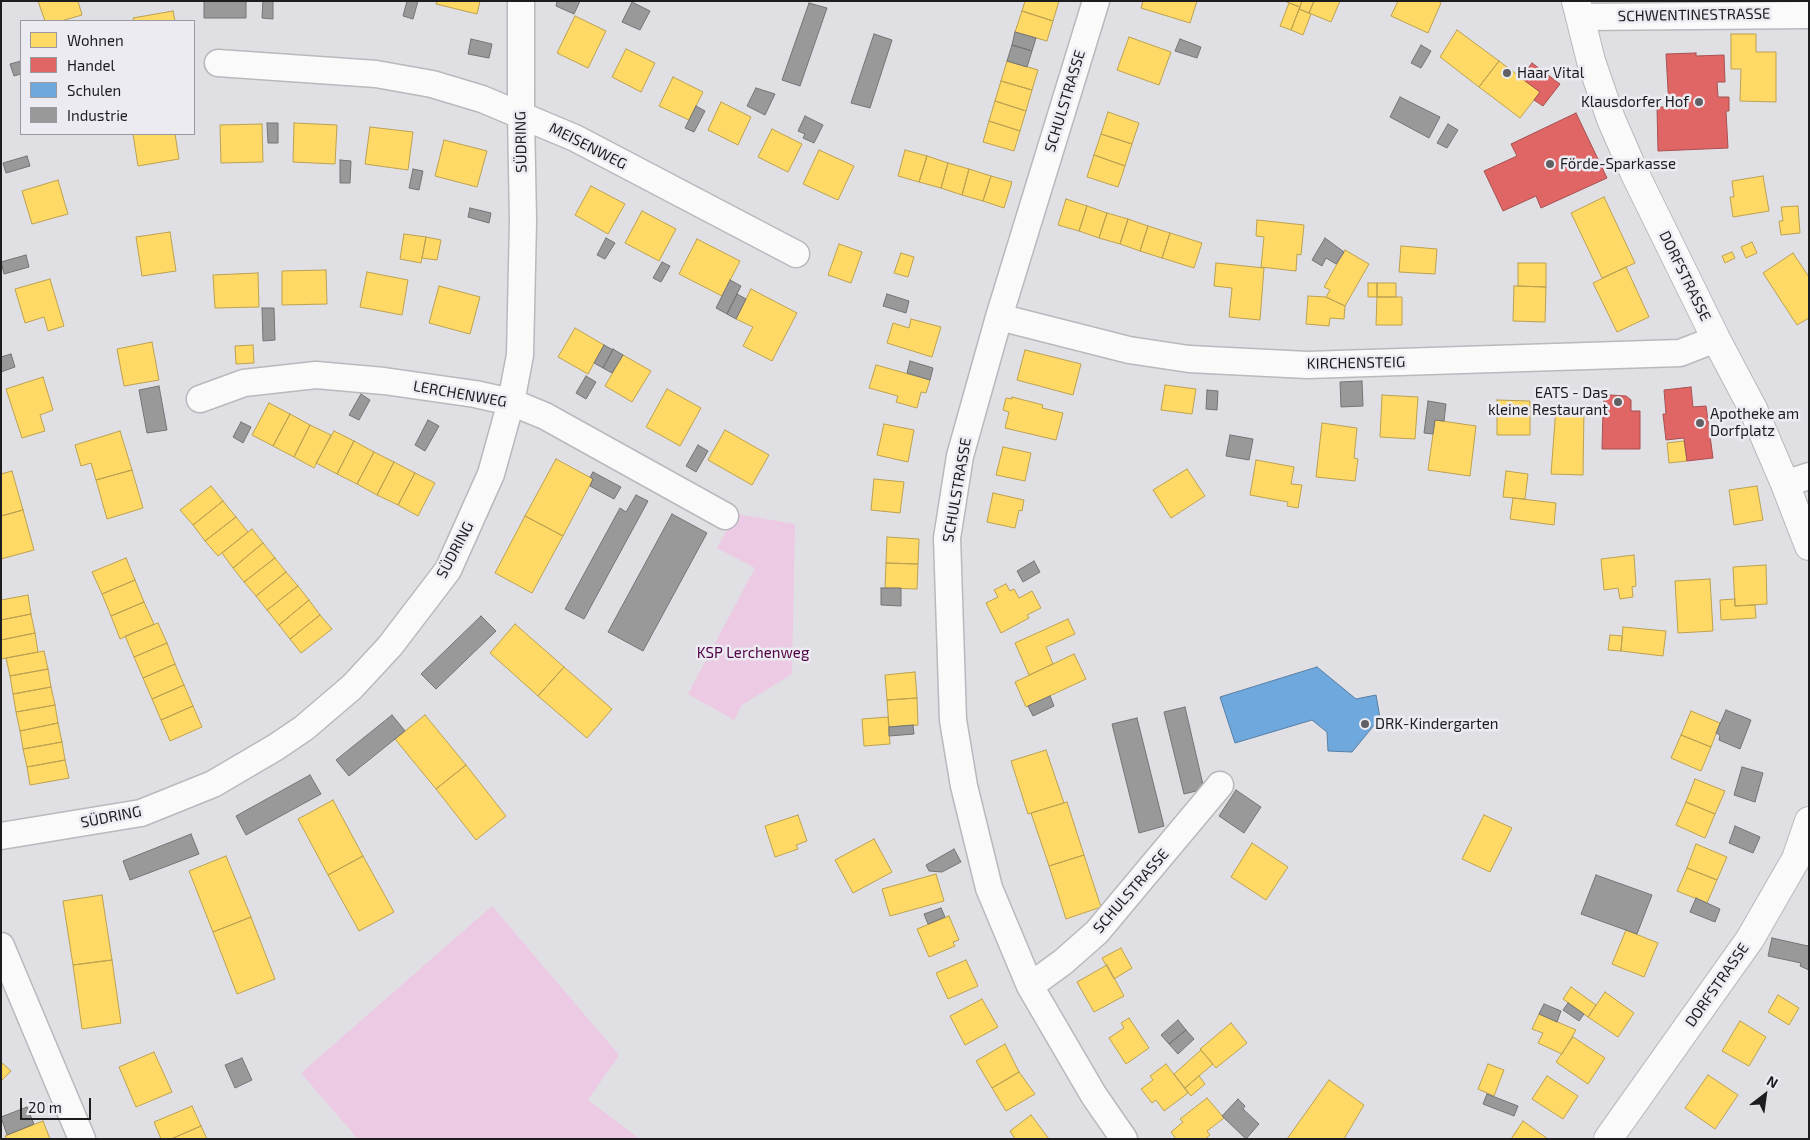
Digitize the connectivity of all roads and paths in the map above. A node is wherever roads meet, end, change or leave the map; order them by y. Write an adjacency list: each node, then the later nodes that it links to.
1 (521, 1): 6 (street, SÜDRING)
2 (1096, 1): 8 (street, SCHULSTRASSE)
3 (1578, 9): 4 (street, SCHWENTINESTRASSE); 9 (street, DORFSTRASSE)
4 (1809, 15)
5 (218, 63): 6 (street, MEISENWEG)
6 (521, 114): 7 (street, MEISENWEG); 11 (street, SÜDRING)
7 (796, 254)
8 (999, 317): 9 (street, KIRCHENSTEIG); 19 (street, SCHULSTRASSE)
9 (1716, 339): 12 (street, DORFSTRASSE)
10 (200, 399): 11 (street, LERCHENWEG)
11 (511, 402): 13 (street, LERCHENWEG); 17 (street, SÜDRING)
12 (1797, 480): 14 (street, DORFSTRASSE)
13 (725, 516)
14 (1809, 546)
15 (1220, 784): 19 (street, SCHULSTRASSE)
16 (1809, 821): 22 (street, DORFSTRASSE)
17 (1, 836)
18 (1, 946): 20 (street)
19 (1030, 986): 21 (street, SCHULSTRASSE)
20 (82, 1139)
21 (1124, 1139)
22 (1608, 1139)

